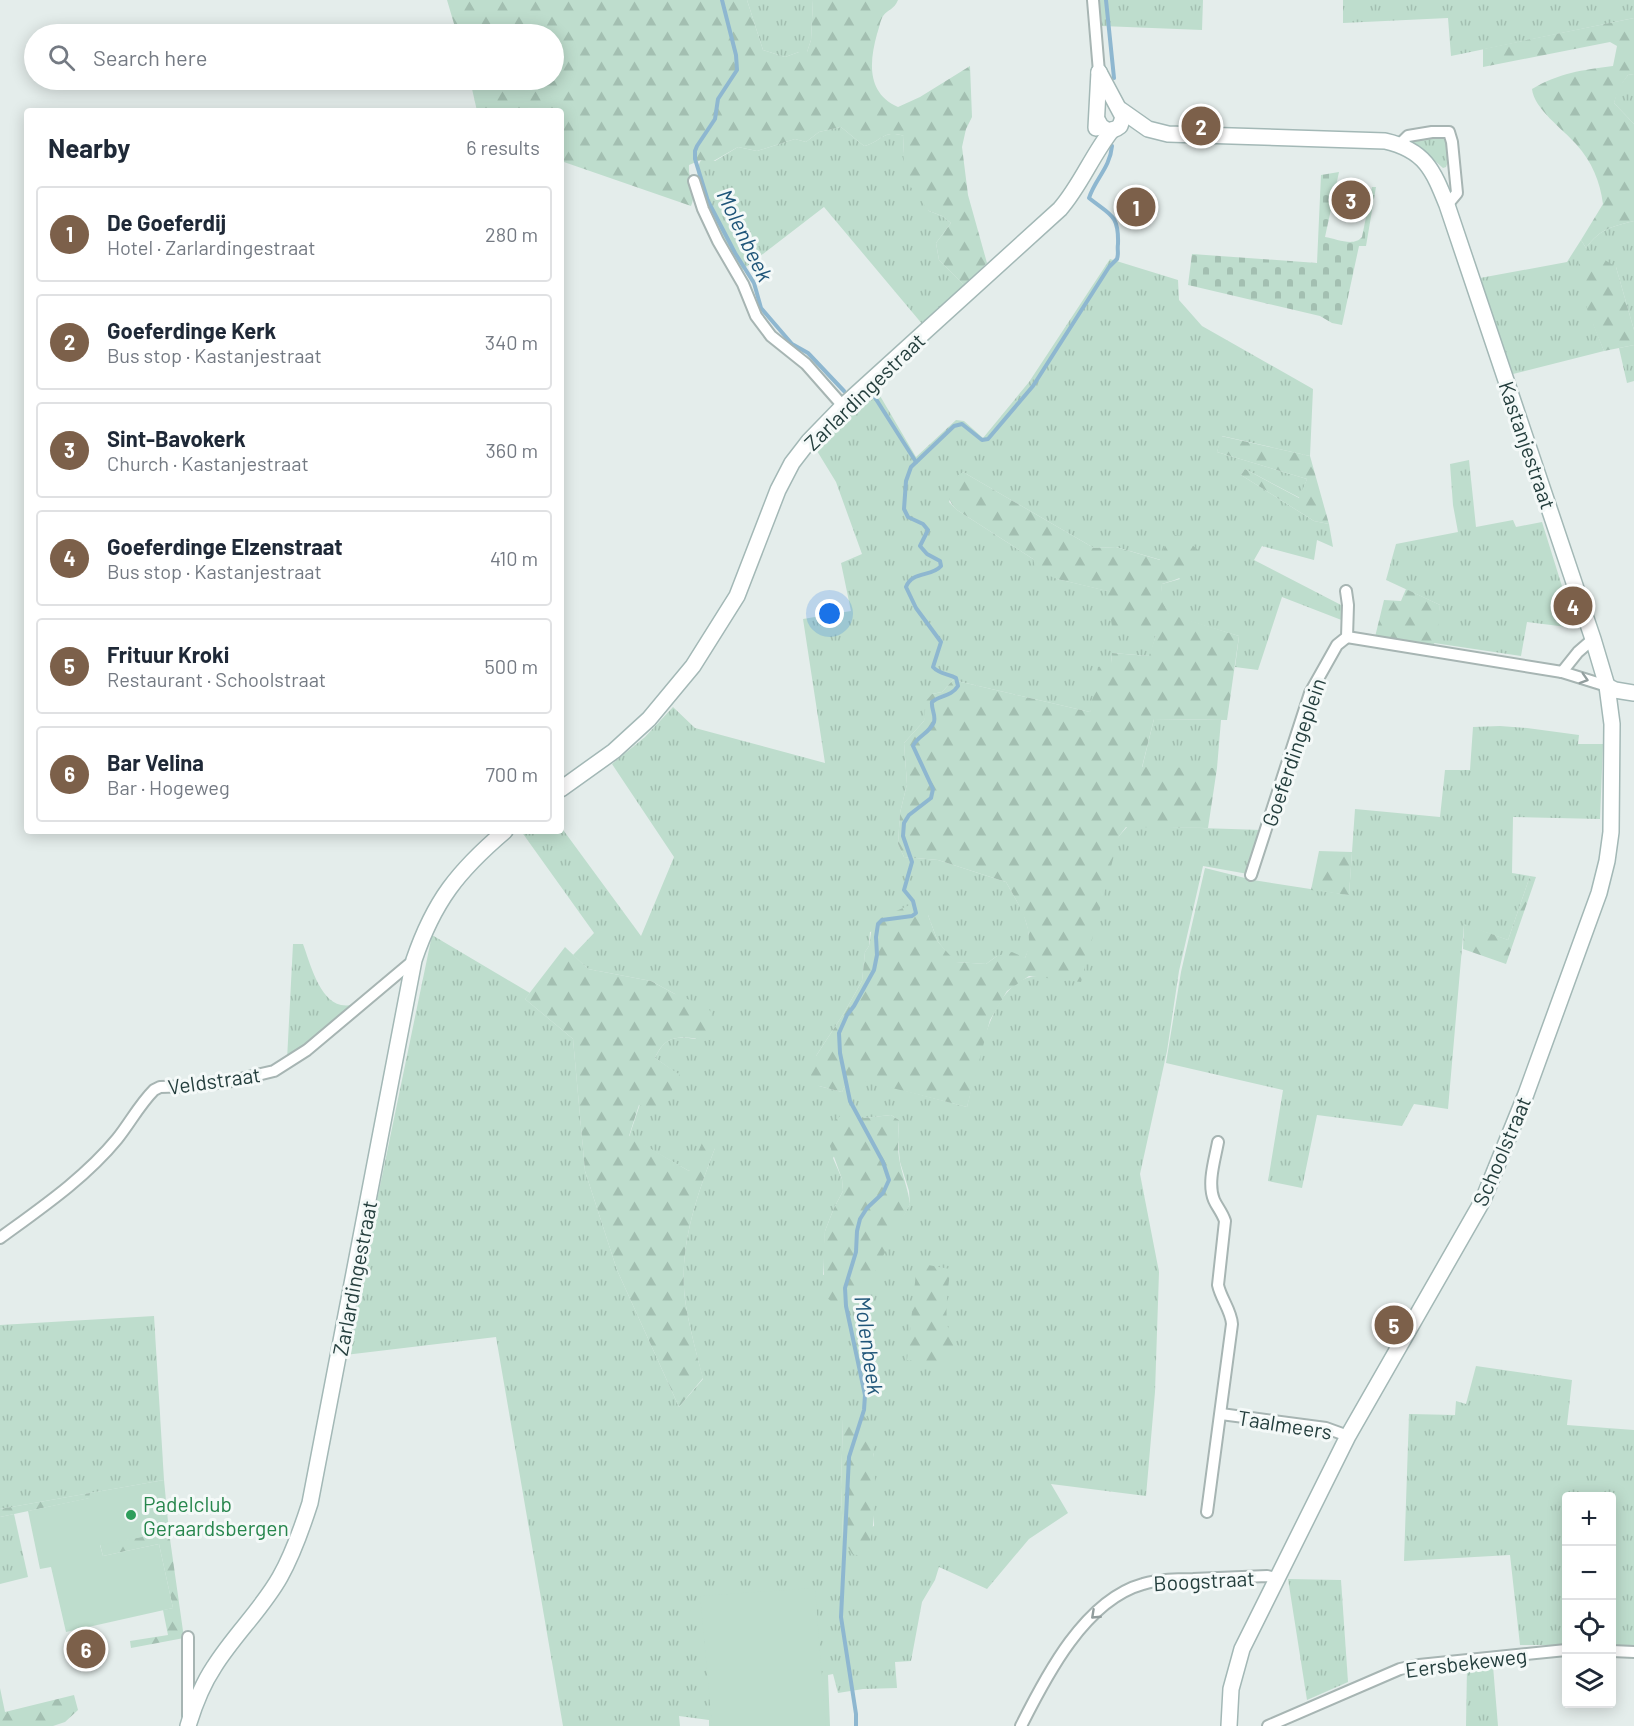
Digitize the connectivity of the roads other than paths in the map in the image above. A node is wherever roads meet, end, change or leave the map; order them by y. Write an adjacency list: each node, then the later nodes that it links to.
1 (1093, 0): 2 (street, Zarlardingestraat)
2 (1099, 72): 3 (street, Zarlardingestraat); 4 (street, Zarlardingestraat)
3 (1119, 108): 4 (street); 5 (street, Zarlardingestraat); 6 (street, Kastanjestraat)
4 (1098, 117): 5 (street); 8 (street, Zarlardingestraat)
5 (1114, 129): 6 (street, Kastanjestraat); 8 (street, Zarlardingestraat)
6 (1148, 129): 7 (street, Kastanjestraat)
7 (1400, 144): 10 (street, Kastanjestraat); 10 (street)
8 (1093, 156): 11 (street, Zarlardingestraat)
9 (694, 181): 11 (street)
10 (1447, 205): 14 (street, Kastanjestraat)
11 (843, 406): 18 (street, Zarlardingestraat)
12 (1346, 591): 13 (street)
13 (1347, 637): 15 (street); 20 (street, Goeferdingeplein)
14 (1593, 639): 15 (street); 16 (street, Kastanjestraat)
15 (1562, 672): 16 (street, one-way to 16)
16 (1607, 686): 17 (street); 25 (street, Schoolstraat)
17 (1634, 693)
18 (564, 787)
19 (502, 834): 21 (street, Zarlardingestraat)
20 (1251, 875)
21 (414, 960): 23 (street, Veldstraat); 32 (street, Zarlardingestraat)
22 (1218, 1142): 24 (street, Taalmeers)
23 (0, 1238)
24 (1221, 1414): 25 (street, Taalmeers); 26 (street, Taalmeers)
25 (1348, 1436): 27 (street, Schoolstraat)
26 (1207, 1512)
27 (1276, 1578): 33 (street, Boogstraat, one-way to 33); 34 (street, Schoolstraat)
28 (188, 1637): 32 (street)
29 (1562, 1650): 35 (street, Eersbekeweg)
30 (1616, 1651): 31 (street)
31 (1634, 1652)
32 (188, 1726)
33 (1022, 1726)
34 (1229, 1726)
35 (1268, 1726)

